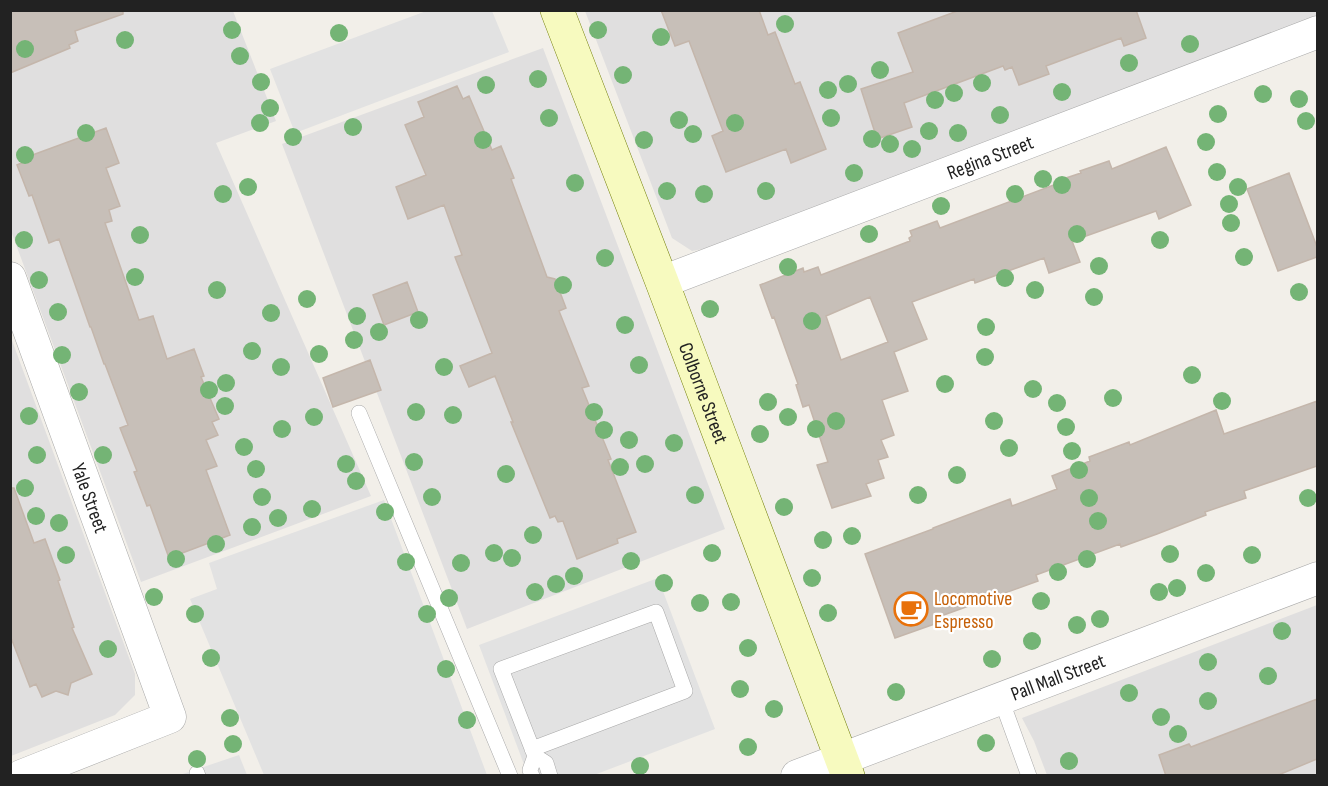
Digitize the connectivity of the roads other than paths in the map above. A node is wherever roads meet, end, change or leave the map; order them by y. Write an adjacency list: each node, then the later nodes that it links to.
1 (557, 10): 4 (street, Colborne Street)
2 (1317, 32): 4 (street, Regina Street)
3 (10, 278): 10 (street, Yale Street)
4 (662, 282): 9 (street, Colborne Street)
5 (359, 413): 11 (lane)
6 (1317, 578): 7 (street, Pall Mall Street)
7 (1001, 699): 9 (street, Pall Mall Street); 15 (lane)
8 (533, 753): 8 (lane); 12 (lane); 13 (lane)
9 (845, 767): 14 (street, Pall Mall Street)
10 (21, 776)
11 (510, 776)
12 (532, 776)
13 (550, 776)
14 (797, 776)
15 (1029, 776)

